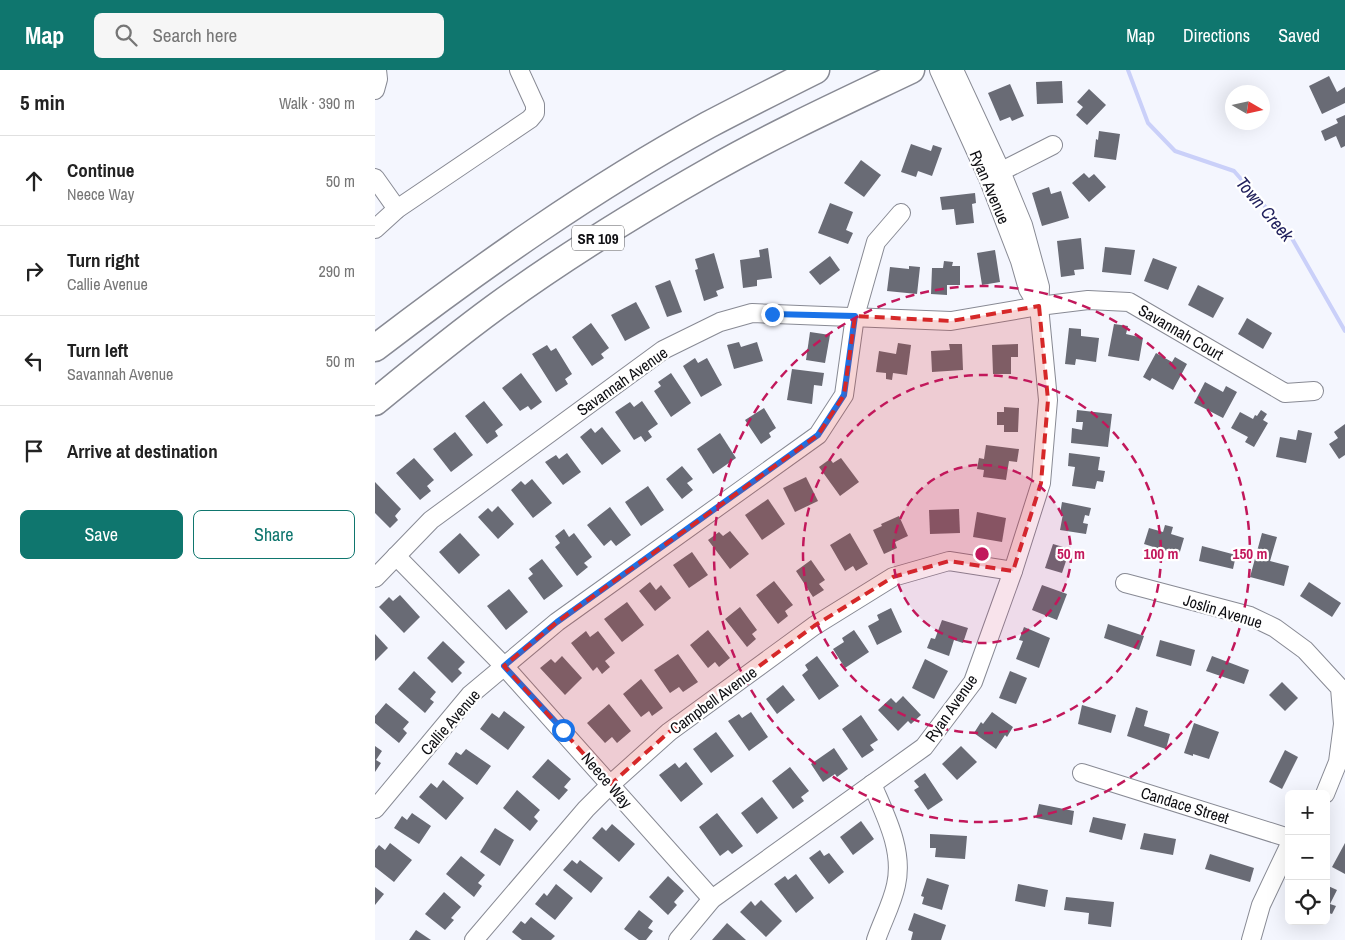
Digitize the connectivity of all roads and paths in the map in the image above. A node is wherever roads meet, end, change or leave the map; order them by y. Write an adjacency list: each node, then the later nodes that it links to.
1 (377, 70): 7 (street)
2 (519, 70): 11 (street)
3 (816, 70): 16 (highway, SR 109)
4 (911, 70): 18 (highway, SR 109)
5 (939, 70): 9 (street, Ryan Avenue)
6 (954, 70): 9 (street, Ryan Avenue)
7 (375, 90)
8 (1053, 145): 9 (street)
9 (994, 174): 14 (street, Ryan Avenue)
10 (375, 178): 11 (street)
11 (397, 209): 13 (street)
12 (901, 213): 15 (street, Callie Avenue)
13 (375, 229)
14 (1039, 306): 15 (street, Savannah Avenue); 17 (street, Savannah Court); 20 (street, Ryan Avenue)
15 (855, 316): 19 (street, Savannah Avenue); 23 (street, Callie Avenue)
16 (375, 348)
17 (1315, 391)
18 (375, 402)
19 (396, 556): 21 (street, Savannah Avenue); 23 (street, Neece Way)
20 (1013, 571): 25 (street, Campbell Avenue); 26 (street, Ryan Avenue)
21 (375, 578)
22 (1125, 583): 27 (street, Joslin Avenue)
23 (504, 666): 25 (street, Neece Way); 28 (street, Callie Avenue)
24 (1082, 773): 29 (street, Candace Street)
25 (611, 784): 31 (street, Neece Way); 32 (street, Campbell Avenue)
26 (872, 784): 31 (street, Ryan Avenue); 34 (street)
27 (1327, 790)
28 (375, 809)
29 (1285, 837)
30 (1285, 854): 35 (street)
31 (712, 899): 33 (street, Ryan Avenue)
32 (474, 940)
33 (678, 940)
34 (876, 940)
35 (1251, 940)

